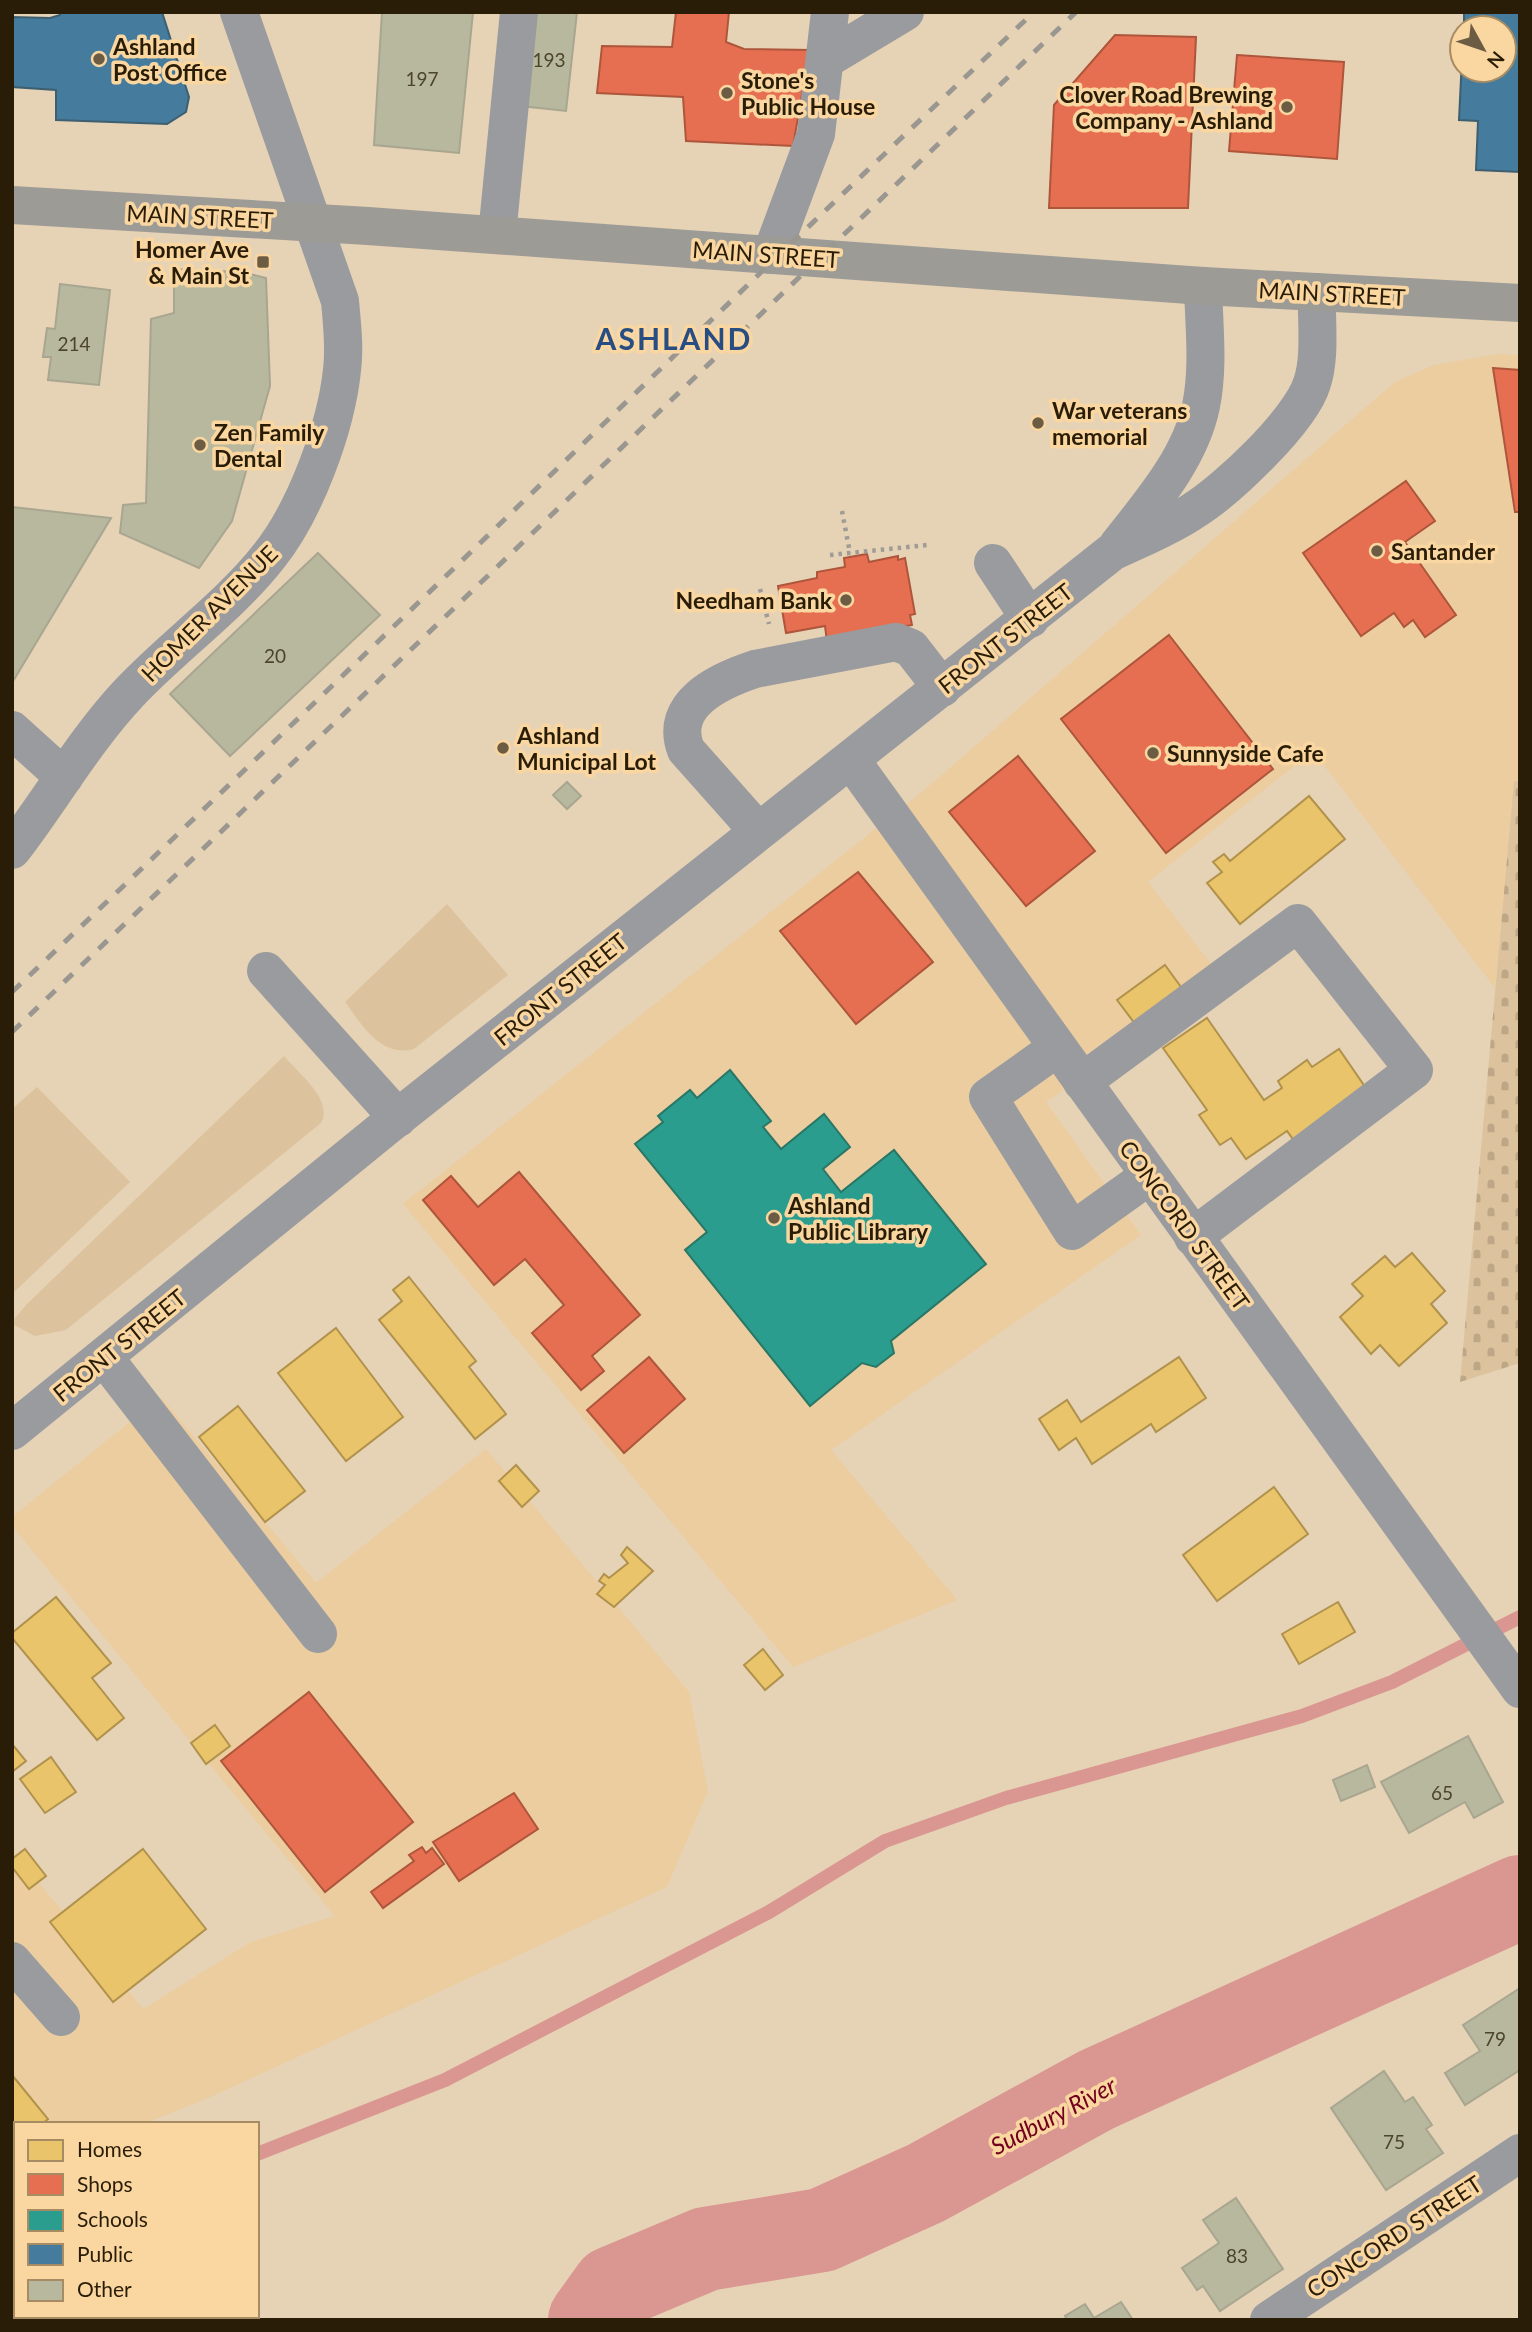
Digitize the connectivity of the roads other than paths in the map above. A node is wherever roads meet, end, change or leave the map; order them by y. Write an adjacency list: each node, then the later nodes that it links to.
1 (239, 12): 7 (street, HOMER AVENUE)
2 (519, 12): 8 (street)
3 (830, 12): 5 (street)
4 (905, 12): 5 (street)
5 (825, 60): 9 (street)
6 (12, 205): 7 (main road, MAIN STREET)
7 (315, 223): 8 (main road, MAIN STREET); 19 (street, HOMER AVENUE)
8 (497, 235): 9 (main road, MAIN STREET)
9 (771, 255): 10 (main road, MAIN STREET)
10 (1203, 286): 11 (main road, MAIN STREET); 13 (street, FRONT STREET)
11 (1317, 292): 12 (main road, MAIN STREET); 13 (street, FRONT STREET)
12 (1520, 303)
13 (1112, 552): 15 (street, FRONT STREET)
14 (993, 563): 15 (street)
15 (1030, 619): 16 (street, FRONT STREET)
16 (942, 688): 18 (street, FRONT STREET); 20 (street)
17 (12, 730): 19 (street)
18 (851, 760): 20 (street, FRONT STREET); 23 (street, CONCORD STREET)
19 (64, 777): 21 (street, HOMER AVENUE)
20 (758, 831): 25 (street, FRONT STREET)
21 (12, 850)
22 (266, 971): 25 (street)
23 (1058, 1048): 24 (street, CONCORD STREET); 26 (street)
24 (1082, 1082): 26 (street, CONCORD STREET); 27 (street)
25 (398, 1118): 28 (street, FRONT STREET)
26 (1149, 1176): 27 (street, CONCORD STREET)
27 (1193, 1237): 31 (street, CONCORD STREET)
28 (104, 1357): 29 (street, FRONT STREET); 30 (street)
29 (12, 1431)
30 (318, 1634)
31 (1515, 1683)
32 (12, 1961): 33 (street)
33 (61, 2017)
34 (1520, 2153): 35 (street, CONCORD STREET)
35 (1269, 2320)

